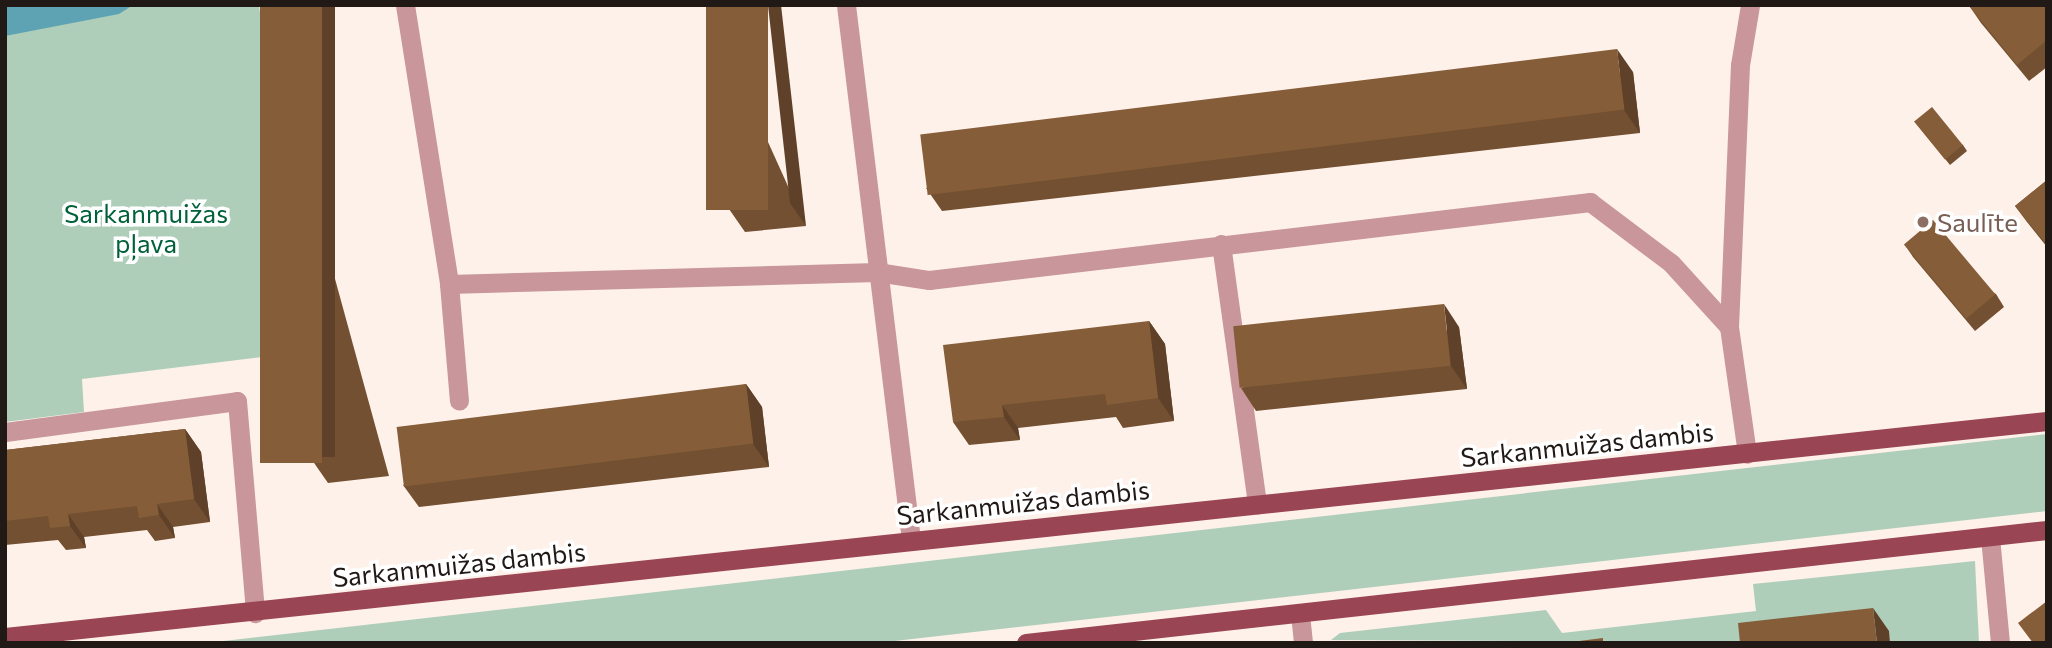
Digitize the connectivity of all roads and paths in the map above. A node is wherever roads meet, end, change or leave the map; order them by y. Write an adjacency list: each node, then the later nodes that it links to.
1 (405, 5): 6 (street)
2 (846, 5): 5 (street)
3 (1750, 5): 7 (street)
4 (1221, 244): 5 (street); 7 (street); 12 (street)
5 (877, 271): 6 (street); 15 (street)
6 (449, 284): 8 (street)
7 (1729, 327): 11 (street)
8 (459, 401)
9 (2047, 421): 11 (main road, Sarkanmuižas dambis)
10 (5, 432): 16 (street)
11 (1747, 454): 12 (main road, Sarkanmuižas dambis)
12 (1256, 505): 15 (main road, Sarkanmuižas dambis)
13 (2047, 530): 14 (main road)
14 (1990, 537): 17 (main road); 21 (street)
15 (911, 540): 16 (main road, Sarkanmuižas dambis)
16 (255, 612): 18 (main road, Sarkanmuižas dambis)
17 (1300, 614): 19 (main road); 20 (street)
18 (5, 637)
19 (1026, 643)
20 (1303, 643)
21 (2000, 643)

